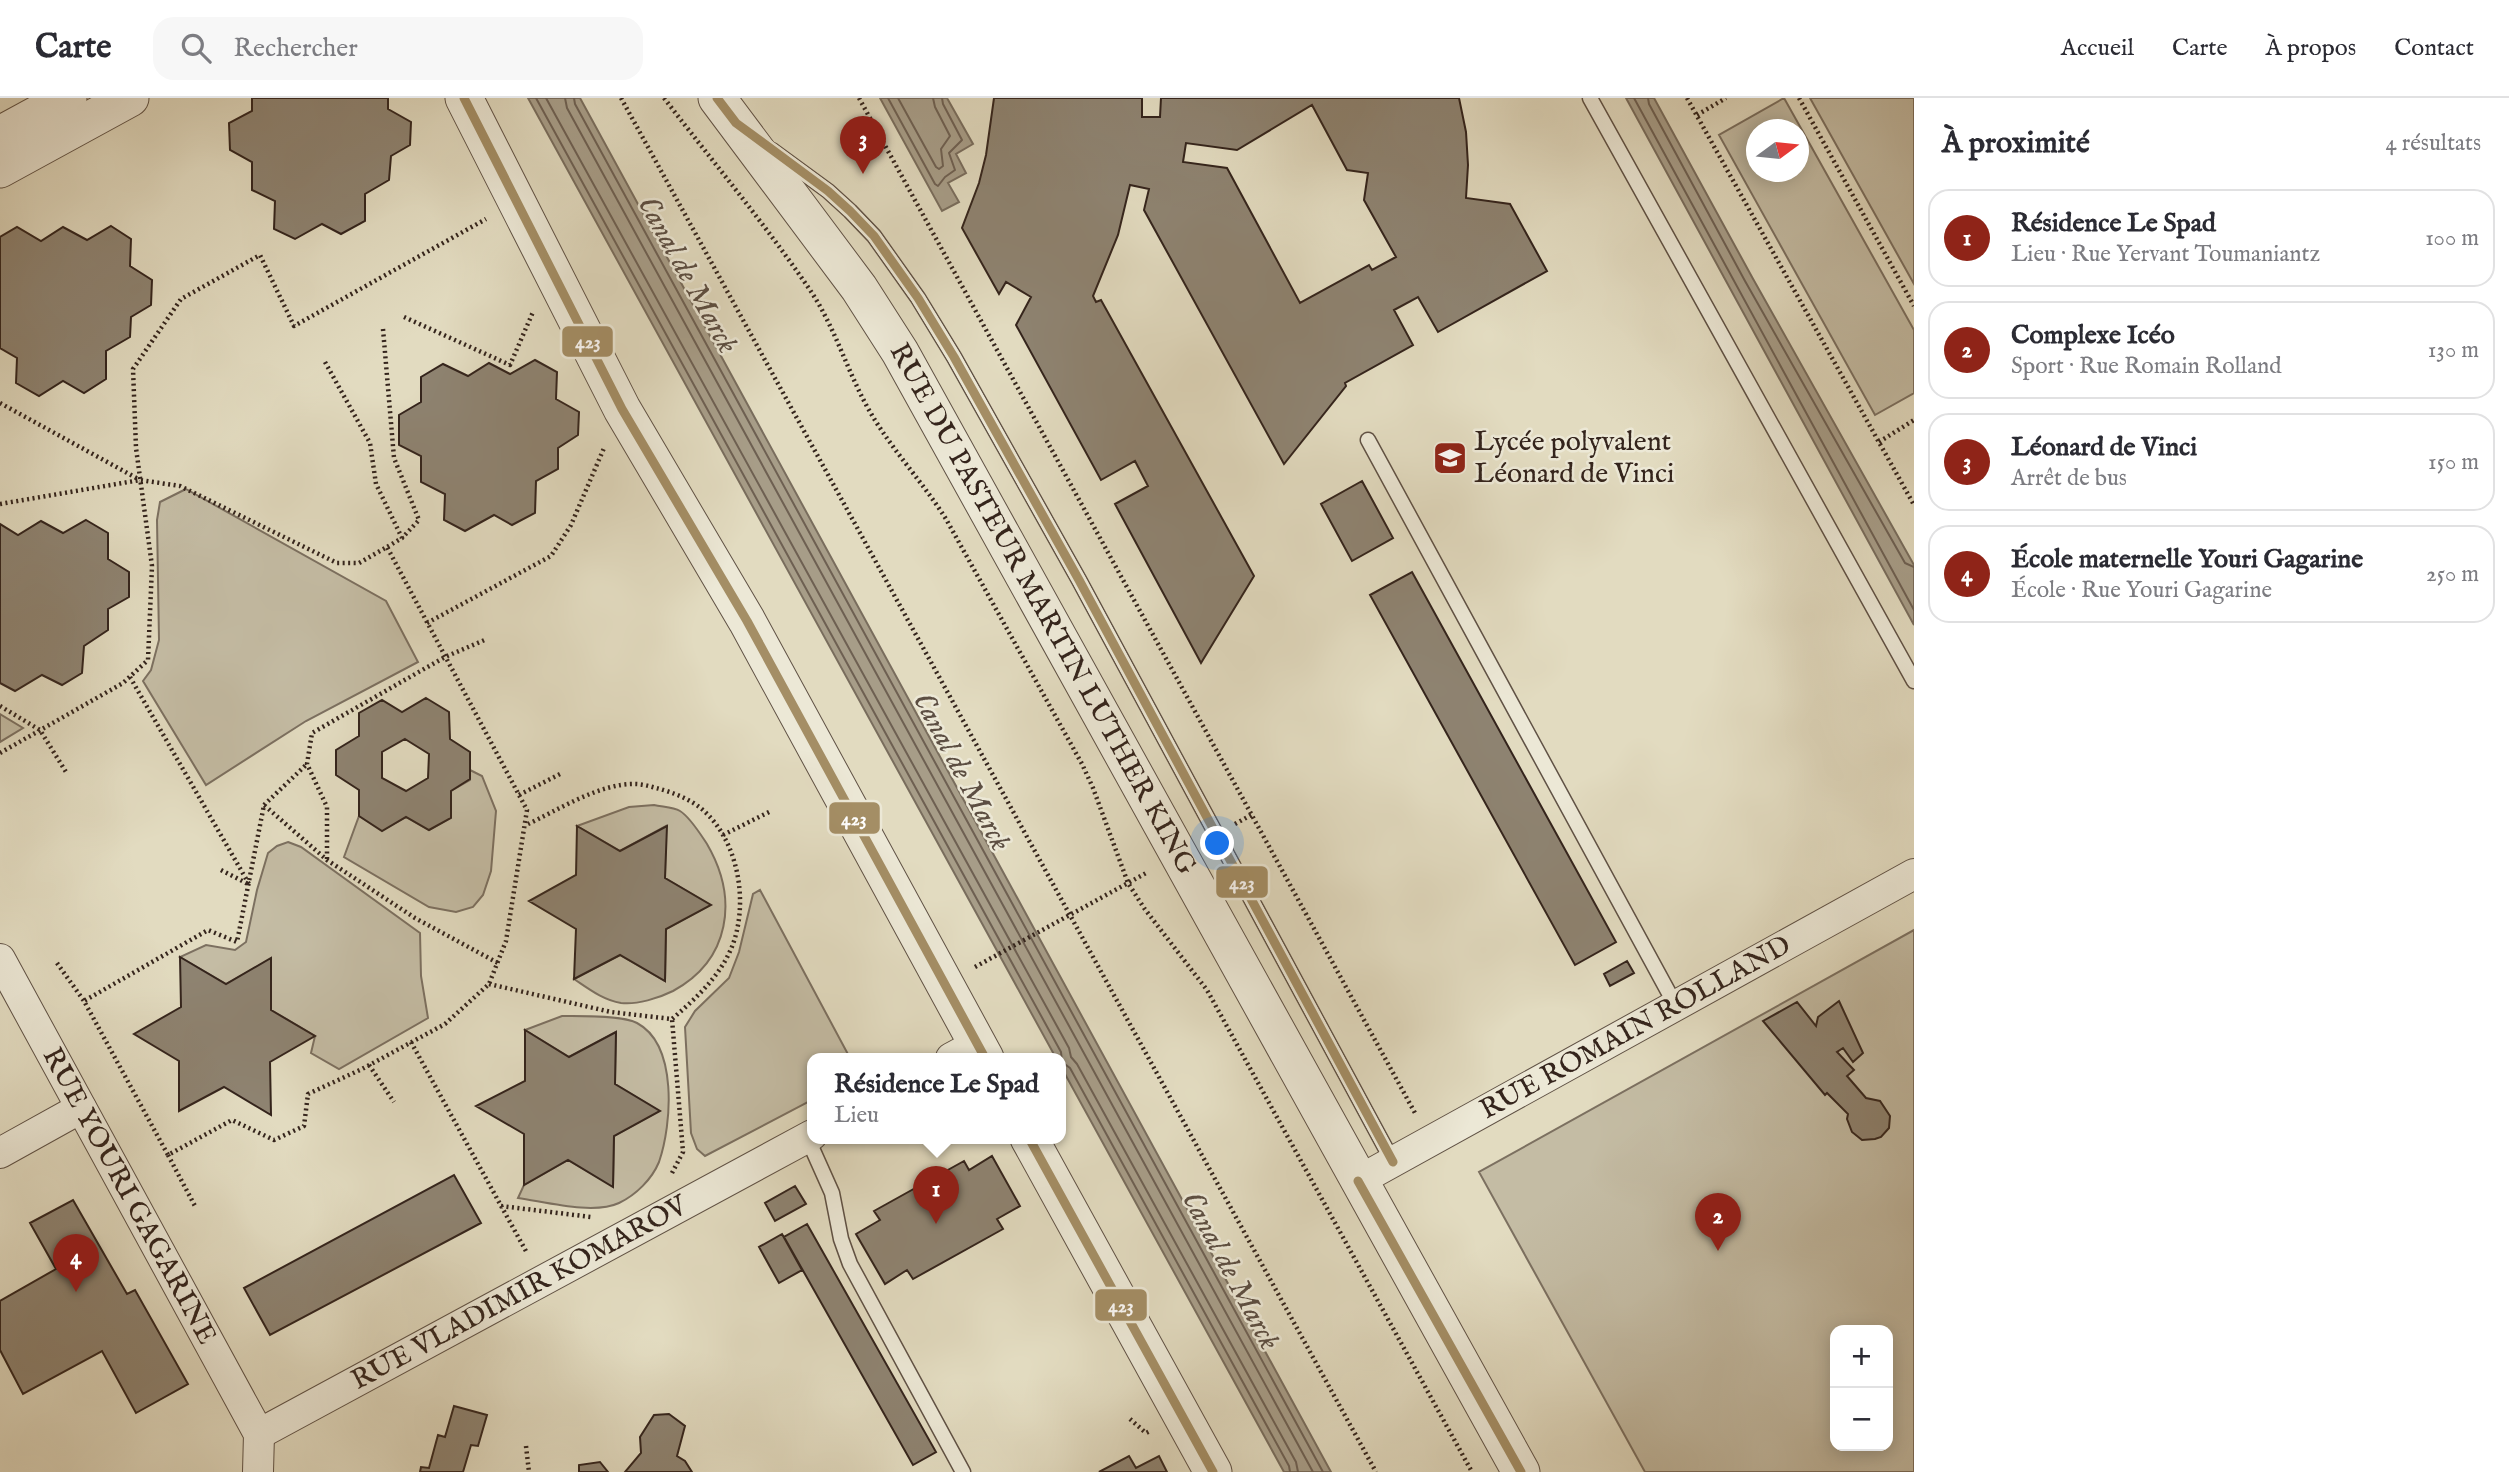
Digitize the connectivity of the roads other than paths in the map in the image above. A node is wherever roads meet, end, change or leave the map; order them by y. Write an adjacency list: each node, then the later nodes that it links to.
1 (68, 98): 6 (street)
2 (130, 98): 7 (street)
3 (464, 98): 13 (street)
4 (1590, 98): 9 (lane)
5 (727, 111): 19 (lane); 20 (street, RUE DU PASTEUR MARTIN LUTHER KING)
6 (0, 135)
7 (0, 169)
8 (1368, 440): 12 (lane)
9 (1914, 681)
10 (1914, 874): 12 (street, RUE ROMAIN ROLLAND)
11 (0, 959): 14 (street, RUE YOURI GAGARINE)
12 (1676, 1006): 19 (street, RUE ROMAIN ROLLAND)
13 (971, 1053)
14 (81, 1108): 18 (street); 21 (street, RUE YOURI GAGARINE)
15 (807, 1138): 21 (street, RUE VLADIMIR KOMAROV)
16 (813, 1144): 23 (lane)
17 (1032, 1144): 24 (street)
18 (0, 1153)
19 (1393, 1162): 20 (street, RUE ROMAIN ROLLAND)
20 (1358, 1181): 25 (street, RUE DU PASTEUR MARTIN LUTHER KING)
21 (259, 1434): 22 (street)
22 (258, 1472)
23 (963, 1472)
24 (1213, 1472)
25 (1521, 1472)

